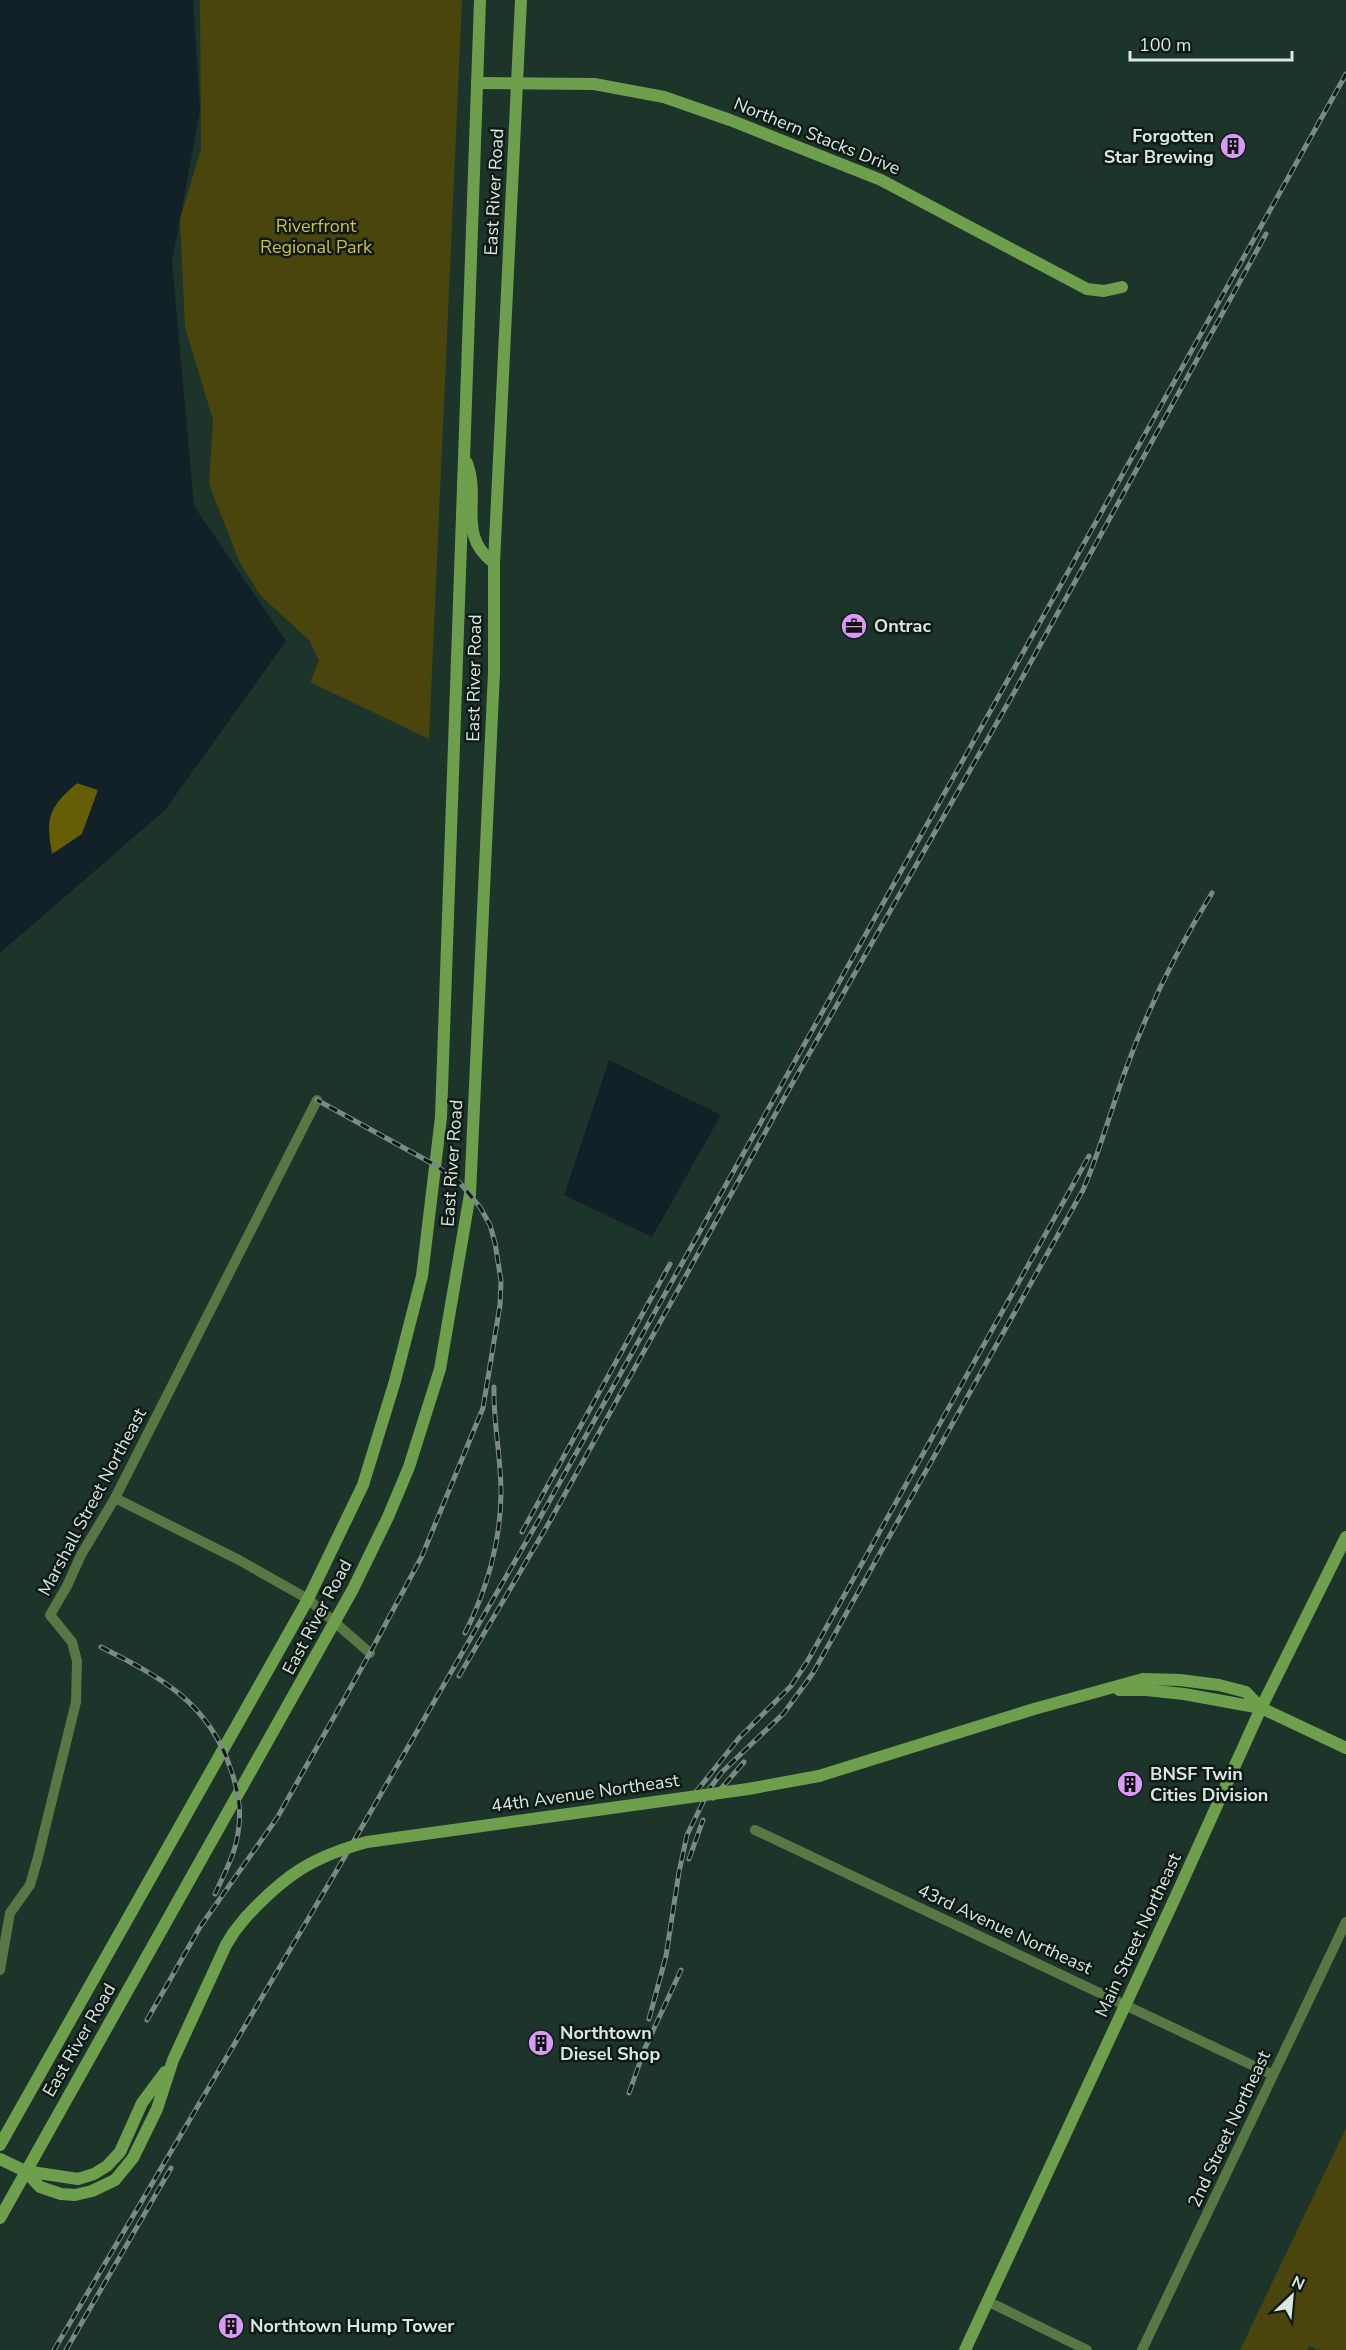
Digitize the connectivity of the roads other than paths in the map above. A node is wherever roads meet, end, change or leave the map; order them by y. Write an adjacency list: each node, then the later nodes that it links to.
1 (480, 0): 3 (street, East River Road)
2 (521, 0): 4 (street, East River Road)
3 (477, 83): 4 (street, Northern Stacks Drive); 6 (street, East River Road)
4 (517, 85): 5 (street, Northern Stacks Drive); 7 (street, East River Road)
5 (1122, 287)
6 (464, 456): 7 (street); 11 (street, East River Road)
7 (494, 563): 12 (street, East River Road)
8 (316, 1100): 9 (street, Marshall Street Northeast)
9 (115, 1498): 11 (street); 18 (street, Marshall Street Northeast)
10 (1346, 1537): 14 (street, Main Street Northeast)
11 (308, 1599): 12 (street); 22 (street, East River Road)
12 (335, 1624): 13 (street); 24 (street, East River Road)
13 (370, 1653)
14 (1261, 1708): 15 (street, 44th Avenue Northeast); 19 (street, Main Street Northeast); 20 (street, 44th Avenue Northeast, bridge)
15 (1346, 1748)
16 (755, 1830): 19 (street, 43rd Avenue Northeast)
17 (1346, 1922): 21 (street, 2nd Street Northeast)
18 (0, 1970)
19 (1125, 2005): 21 (street, 43rd Avenue Northeast); 26 (street, Main Street Northeast)
20 (173, 2060): 24 (street); 24 (street)
21 (1273, 2075): 29 (street, 2nd Street Northeast)
22 (0, 2145)
23 (0, 2159): 24 (street)
24 (25, 2171): 25 (street, East River Road)
25 (0, 2218)
26 (987, 2301): 27 (street, Main Street Northeast); 28 (street)
27 (965, 2350)
28 (1087, 2350)
29 (1142, 2350)

